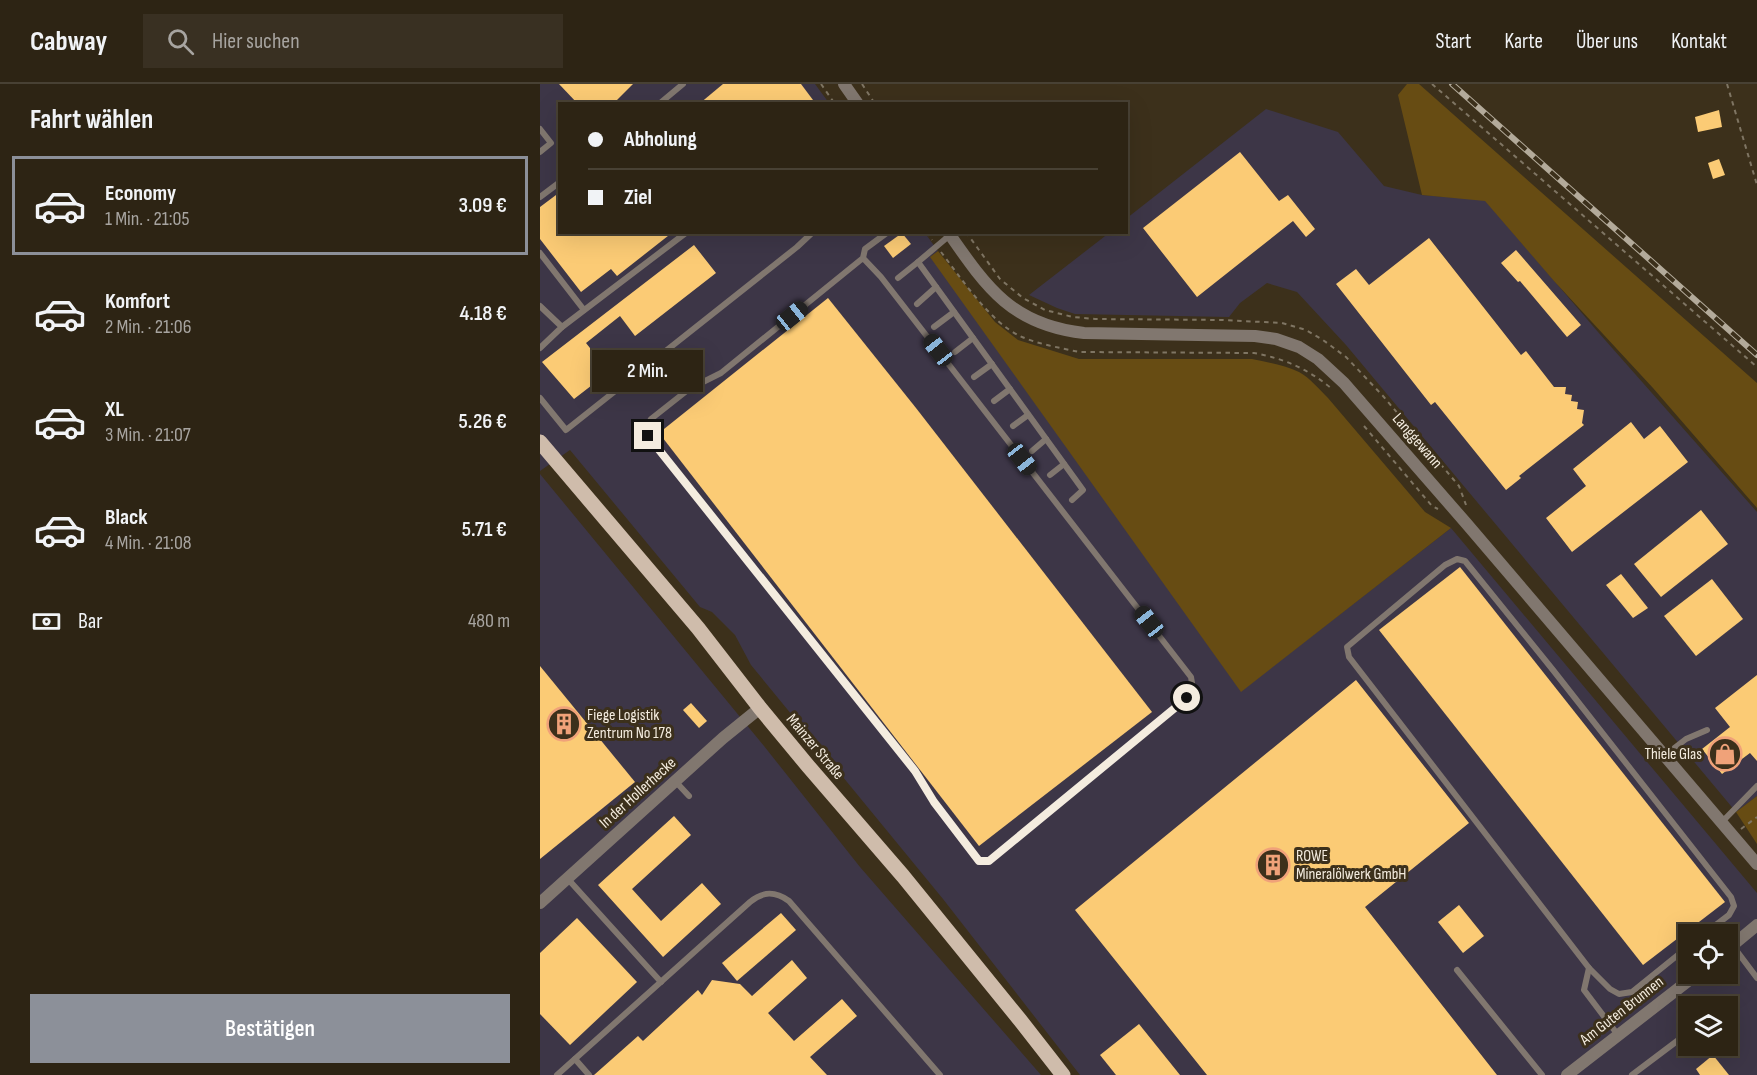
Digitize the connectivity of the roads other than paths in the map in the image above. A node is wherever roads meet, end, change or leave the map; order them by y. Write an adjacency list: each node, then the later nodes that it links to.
1 (684, 84): 3 (lane)
2 (844, 84): 4 (street)
3 (662, 102)
4 (857, 102)
5 (540, 129): 6 (lane)
6 (540, 152)
7 (558, 184): 8 (lane)
8 (540, 197)
9 (684, 234): 20 (lane)
10 (811, 234): 30 (lane)
11 (885, 234): 14 (lane)
12 (949, 234): 15 (lane); 42 (street, Langgewann)
13 (540, 253): 20 (lane)
14 (863, 258): 14 (lane)
15 (918, 262): 16 (lane); 17 (lane)
16 (898, 278)
17 (936, 287): 18 (lane); 21 (lane)
18 (916, 304)
19 (540, 306): 22 (lane)
20 (584, 310): 22 (lane)
21 (954, 312): 23 (lane); 24 (lane)
22 (562, 327): 25 (lane)
23 (934, 327)
24 (973, 338): 26 (lane); 27 (lane)
25 (540, 348)
26 (955, 352)
27 (992, 364): 28 (lane); 29 (lane)
28 (974, 377)
29 (1010, 389): 31 (lane); 32 (lane)
30 (540, 398)
31 (994, 401)
32 (1029, 415): 33 (lane); 34 (lane)
33 (1013, 426)
34 (1046, 439): 36 (lane); 37 (lane)
35 (540, 442): 40 (main road, Mainzer Straße)
36 (1032, 451)
37 (1064, 464): 38 (lane); 39 (lane)
38 (1050, 475)
39 (1072, 500)
40 (760, 708): 43 (street, In der Hollerhecke); 67 (main road, Mainzer Straße)
41 (1707, 729): 42 (lane)
42 (1664, 756): 46 (street, Langgewann)
43 (676, 782): 45 (lane); 48 (street, In der Hollerhecke)
44 (1757, 786): 46 (lane)
45 (688, 796)
46 (1720, 823): 47 (street, Langgewann)
47 (1757, 864)
48 (567, 878): 49 (street, In der Hollerhecke); 58 (lane)
49 (540, 903)
50 (1717, 924): 55 (lane)
51 (1757, 925): 52 (street)
52 (1738, 940)
53 (1678, 955): 55 (lane)
54 (1738, 956): 57 (lane)
55 (1589, 968): 60 (lane)
56 (1457, 970): 68 (lane)
57 (1757, 978)
58 (661, 982): 62 (lane); 66 (lane)
59 (1684, 984): 60 (street, Am Guten Brunnen)
60 (1618, 1035): 69 (street, Am Guten Brunnen)
61 (1678, 1041): 63 (lane)
62 (575, 1059): 64 (lane); 65 (lane)
63 (1635, 1074)
64 (557, 1075)
65 (589, 1075)
66 (940, 1075)
67 (1063, 1075)
68 (1542, 1075)
69 (1567, 1075)

